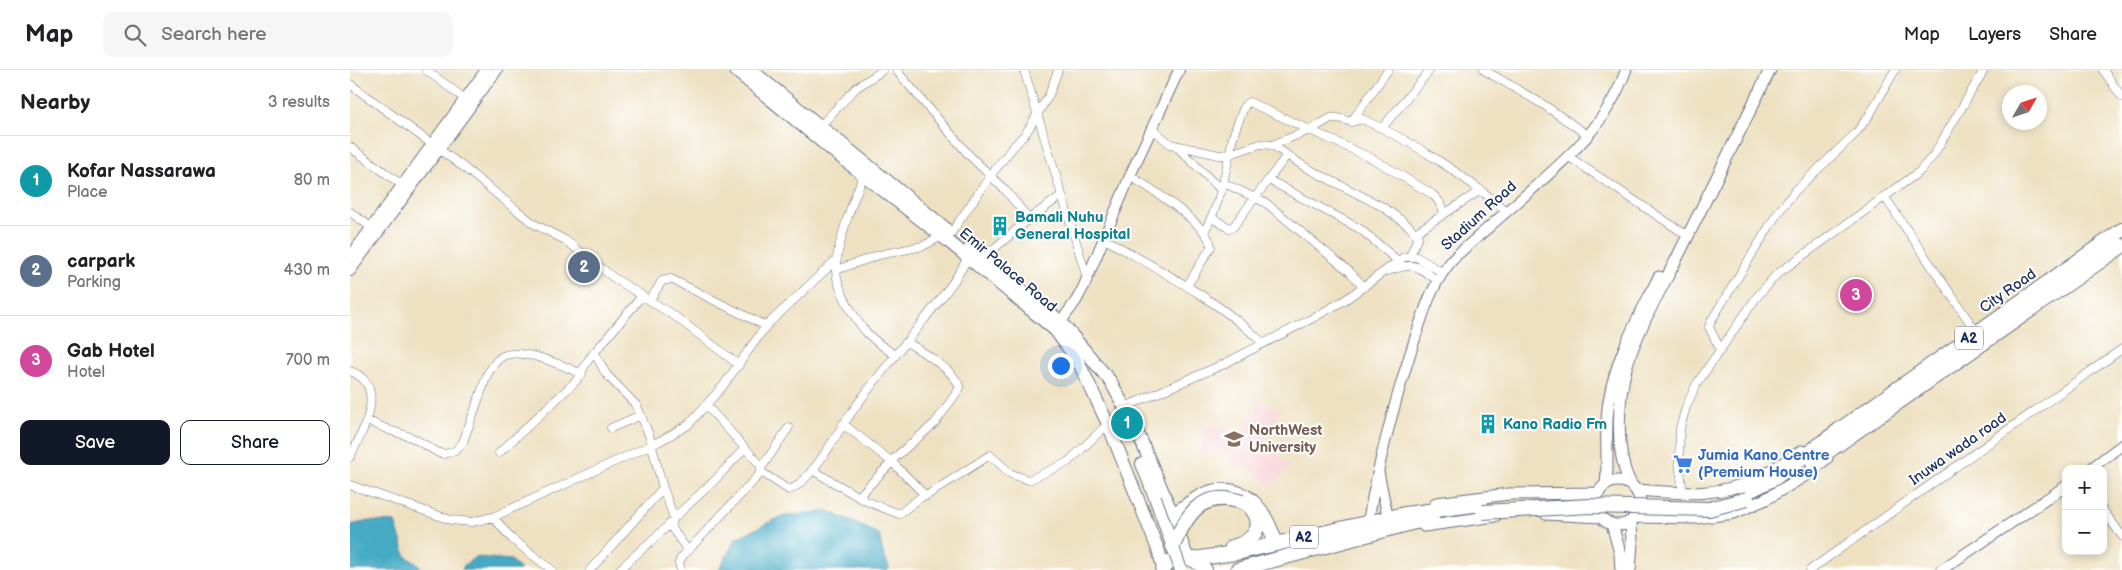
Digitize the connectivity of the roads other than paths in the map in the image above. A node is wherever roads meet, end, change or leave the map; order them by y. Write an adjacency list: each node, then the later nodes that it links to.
1 (426, 70): 23 (street)
2 (486, 70): 23 (street)
3 (497, 70): 34 (street)
4 (735, 70): 38 (main road, Emir Palace Road)
5 (751, 70): 26 (main road, Emir Palace Road)
6 (883, 70): 20 (street)
7 (896, 70): 39 (street)
8 (1024, 70): 24 (street)
9 (1058, 70): 24 (street)
10 (1179, 70): 27 (street)
11 (1388, 70): 25 (street)
12 (1430, 70): 28 (street)
13 (1484, 70): 30 (street)
14 (1626, 70): 30 (street, Stadium Road)
15 (1762, 70): 58 (main road)
16 (1770, 70): 58 (main road)
17 (1894, 70): 80 (street)
18 (1984, 70): 46 (street)
19 (2103, 70): 22 (street)
20 (871, 73): 26 (street)
21 (350, 84): 34 (street)
22 (2122, 96)
23 (465, 99): 34 (street)
24 (1038, 114): 39 (street); 45 (street)
25 (1351, 122): 28 (street); 29 (street)
26 (820, 126): 57 (main road, Emir Palace Road)
27 (1152, 128): 31 (street); 40 (street)
28 (1382, 128): 44 (street)
29 (1310, 130): 32 (street); 35 (street); 50 (street)
30 (1589, 136): 37 (street, Stadium Road)
31 (1175, 145): 35 (street); 43 (street)
32 (1272, 145): 35 (street); 36 (street)
33 (350, 147): 42 (street)
34 (436, 147): 42 (street); 68 (street); 74 (street)
35 (1230, 154): 43 (street)
36 (1287, 155): 41 (street); 56 (street)
37 (1569, 157): 48 (street, Stadium Road); 58 (street)
38 (864, 175): 57 (main road, Emir Palace Road); 65 (street)
39 (991, 176): 52 (street); 57 (street)
40 (1130, 176): 55 (street); 59 (street)
41 (1269, 180): 47 (street); 66 (street)
42 (402, 185): 53 (street)
43 (1223, 187): 47 (street); 51 (street)
44 (1481, 190): 48 (street); 50 (street)
45 (1062, 195): 52 (street); 71 (street)
46 (1884, 196): 77 (street); 80 (street)
47 (1256, 198): 51 (street); 73 (street)
48 (1507, 211): 70 (street, Stadium Road)
49 (350, 212): 53 (street)
50 (1445, 214): 56 (street)
51 (1212, 218): 55 (street)
52 (1029, 219): 64 (street)
53 (372, 228): 62 (street)
54 (2122, 230): 77 (highway, City Road / A2)
55 (1204, 232): 72 (street)
56 (1415, 233): 61 (street)
57 (947, 234): 63 (main road, Emir Palace Road); 64 (main road, Emir Palace Road); 67 (street)
58 (1685, 234): 109 (main road); 110 (main road)
59 (1103, 238): 71 (street); 72 (street)
60 (2122, 246): 96 (highway, City Road / A2)
61 (1410, 256): 66 (street); 70 (street)
62 (350, 257)
63 (968, 257): 76 (main road, Emir Palace Road); 78 (street)
64 (983, 258): 76 (main road, Emir Palace Road)
65 (837, 259): 67 (street); 75 (street)
66 (1398, 260): 69 (street)
67 (836, 270): 83 (street)
68 (350, 271)
69 (1383, 272): 70 (street); 73 (street)
70 (1440, 277): 104 (street, Stadium Road)
71 (1087, 278): 76 (street)
72 (1187, 286): 79 (street)
73 (1364, 287): 79 (street)
74 (646, 298): 75 (street); 82 (street); 85 (street)
75 (766, 326): 85 (street)
76 (1058, 326): 84 (main road, Emir Palace Road)
77 (1977, 333): 96 (highway, City Road / A2)
78 (907, 342): 83 (street); 102 (street)
79 (1263, 343): 89 (street)
80 (1720, 349): 112 (street)
81 (2122, 349): 140 (street, Inuwa wada road)
82 (594, 352): 87 (street); 90 (street)
83 (895, 355): 92 (street)
84 (1081, 356): 89 (main road, Emir Palace Road); 93 (main road, Emir Palace Road); 115 (main road)
85 (739, 365): 88 (street)
86 (350, 371): 91 (street)
87 (582, 374): 91 (street); 100 (street)
88 (706, 406): 97 (street); 99 (street)
89 (1125, 406): 117 (main road, Emir Palace Road)
90 (641, 415): 95 (street); 97 (street)
91 (368, 421): 101 (street)
92 (843, 424): 102 (street); 106 (street)
93 (1108, 424): 113 (street); 132 (main road, Emir Palace Road)
94 (788, 427): 105 (street)
95 (611, 428)
96 (1844, 434): 112 (main road, City Road / A2); 121 (highway, City Road / A2, bridge); 122 (main road, City Road / A2)
97 (651, 444): 108 (street); 118 (street)
98 (2122, 445): 103 (street)
99 (744, 449): 105 (street); 123 (street)
100 (499, 453)
101 (350, 457)
102 (892, 461): 113 (street); 114 (street)
103 (2095, 465)
104 (1377, 467): 120 (street, Stadium Road); 124 (street, Stadium Road)
105 (761, 470): 106 (street); 129 (street)
106 (812, 470): 114 (street)
107 (350, 485): 118 (street)
108 (663, 488): 123 (street); 134 (street)
109 (1602, 489): 110 (main road); 119 (main road); 121 (main road, A2)
110 (1634, 489): 112 (main road, City Road / A2); 122 (main road)
111 (2062, 489): 141 (street)
112 (1682, 494)
113 (924, 495): 114 (street)
114 (858, 496)
115 (1151, 499): 128 (main road, bridge); 132 (main road)
116 (2107, 515): 126 (street)
117 (1172, 516): 127 (highway); 130 (main road, Emir Palace Road)
118 (493, 517): 133 (street)
119 (1601, 517): 121 (main road, A2); 125 (main road)
120 (1388, 518): 121 (highway, A2); 124 (highway, A2)
121 (1408, 519): 137 (highway, A2)
122 (1633, 519): 125 (main road); 139 (main road)
123 (671, 521): 129 (street); 131 (street)
124 (1368, 522): 127 (highway, A2)
125 (1612, 524): 138 (main road)
126 (2122, 536)
127 (1276, 544): 130 (highway, A2)
128 (1172, 546): 130 (highway, bridge); 136 (main road, bridge)
129 (688, 551): 135 (street)
130 (1198, 561): 132 (highway, A2)
131 (620, 569)
132 (1166, 569)
133 (552, 570)
134 (590, 570)
135 (681, 570)
136 (1181, 570)
137 (1236, 570)
138 (1621, 570)
139 (1630, 570)
140 (1810, 570)
141 (1941, 570)

